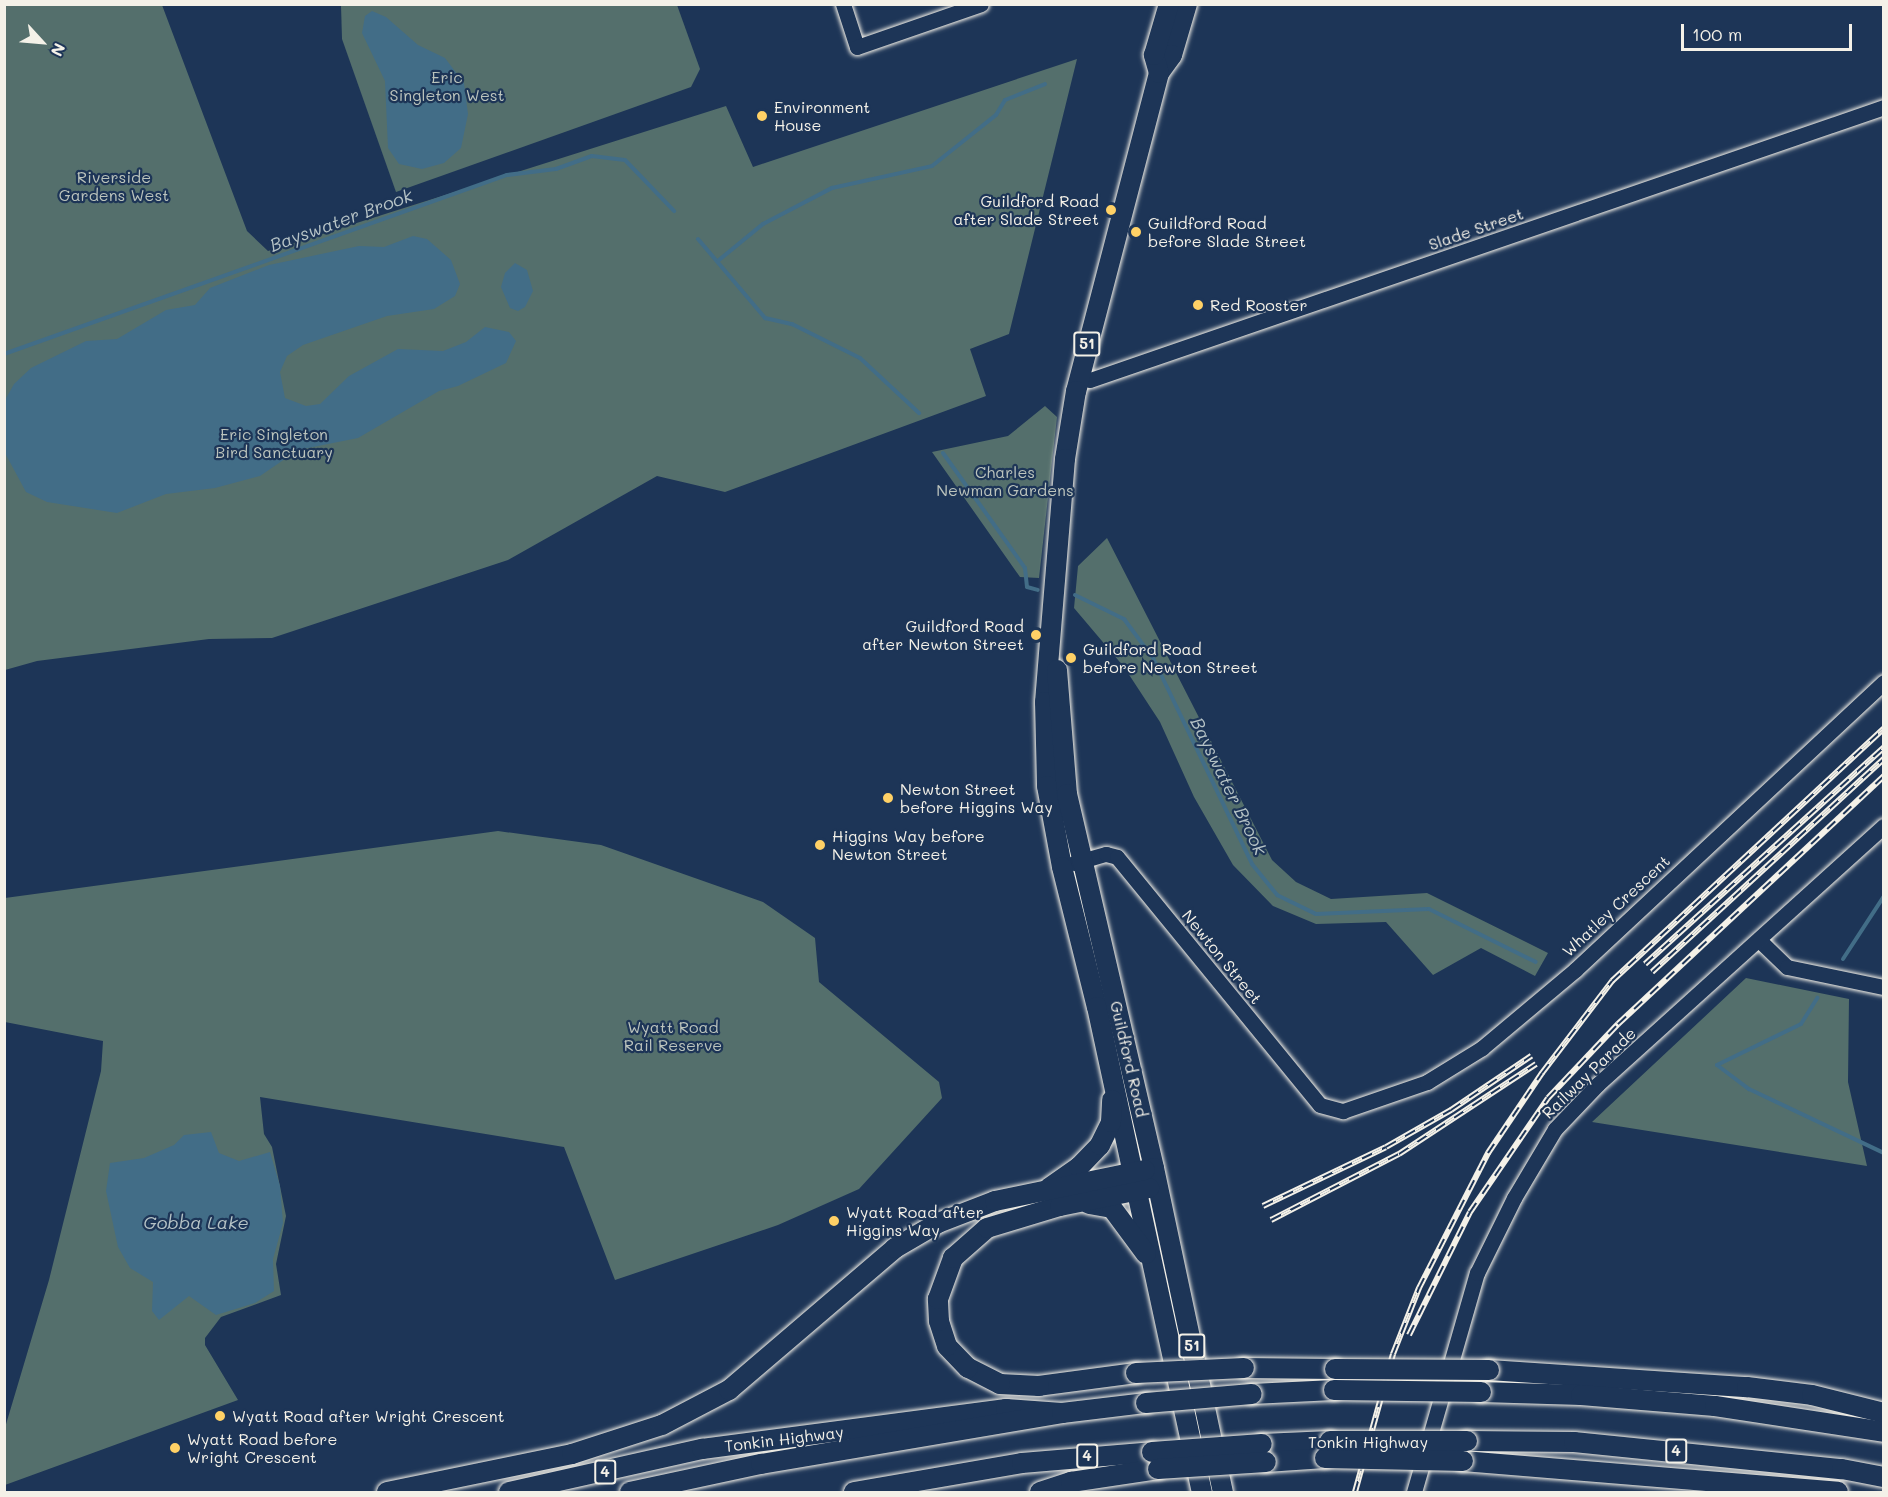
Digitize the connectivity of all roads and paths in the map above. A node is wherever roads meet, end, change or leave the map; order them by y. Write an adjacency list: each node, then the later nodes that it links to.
1 (843, 4): 2 (street)
2 (981, 4)
3 (1169, 4): 5 (highway, Guildford Road / 51)
4 (1187, 4): 5 (highway, Guildford Road / 51)
5 (1159, 74): 7 (highway, Guildford Road / 51)
6 (1884, 107): 7 (street, Slade Street)
7 (1079, 377): 8 (highway, Guildford Road / 51)
8 (1054, 622): 11 (highway, Guildford Road / 51); 12 (highway, Guildford Road / 51)
9 (1884, 682): 16 (street, Whatley Crescent)
10 (1884, 826): 13 (street, Railway Parade)
11 (1084, 861): 12 (street, Newton Street); 16 (street, Newton Street); 17 (highway, Guildford Road / 51)
12 (1062, 867): 15 (highway, Guildford Road / 51)
13 (1759, 940): 14 (street); 36 (street, Railway Parade)
14 (1884, 987)
15 (1113, 1077): 18 (highway, Guildford Road / 51); 19 (highway)
16 (1343, 1111)
17 (1156, 1177): 18 (highway); 35 (highway, Guildford Road / 51)
18 (1135, 1182): 19 (highway); 20 (highway); 21 (highway, Guildford Road / 51)
19 (1039, 1195): 29 (highway)
20 (1077, 1203): 21 (highway); 23 (highway, bridge)
21 (1150, 1259): 34 (highway, Guildford Road / 51)
22 (1062, 1413): 24 (highway, Tonkin Highway, bridge); 30 (highway, Tonkin Highway / 4); 31 (highway, Tonkin Highway)
23 (1884, 1413)
24 (1884, 1432)
25 (1327, 1449): 26 (highway, Tonkin Highway / 4, bridge); 27 (highway, Tonkin Highway / 4, bridge); 37 (highway, bridge)
26 (1155, 1460): 28 (highway, Tonkin Highway / 4); 33 (highway)
27 (1884, 1477)
28 (874, 1490): 32 (highway, Tonkin Highway / 4)
29 (387, 1492)
30 (509, 1492)
31 (630, 1492)
32 (854, 1492)
33 (1040, 1492)
34 (1202, 1492)
35 (1223, 1492)
36 (1414, 1492)
37 (1838, 1492)

